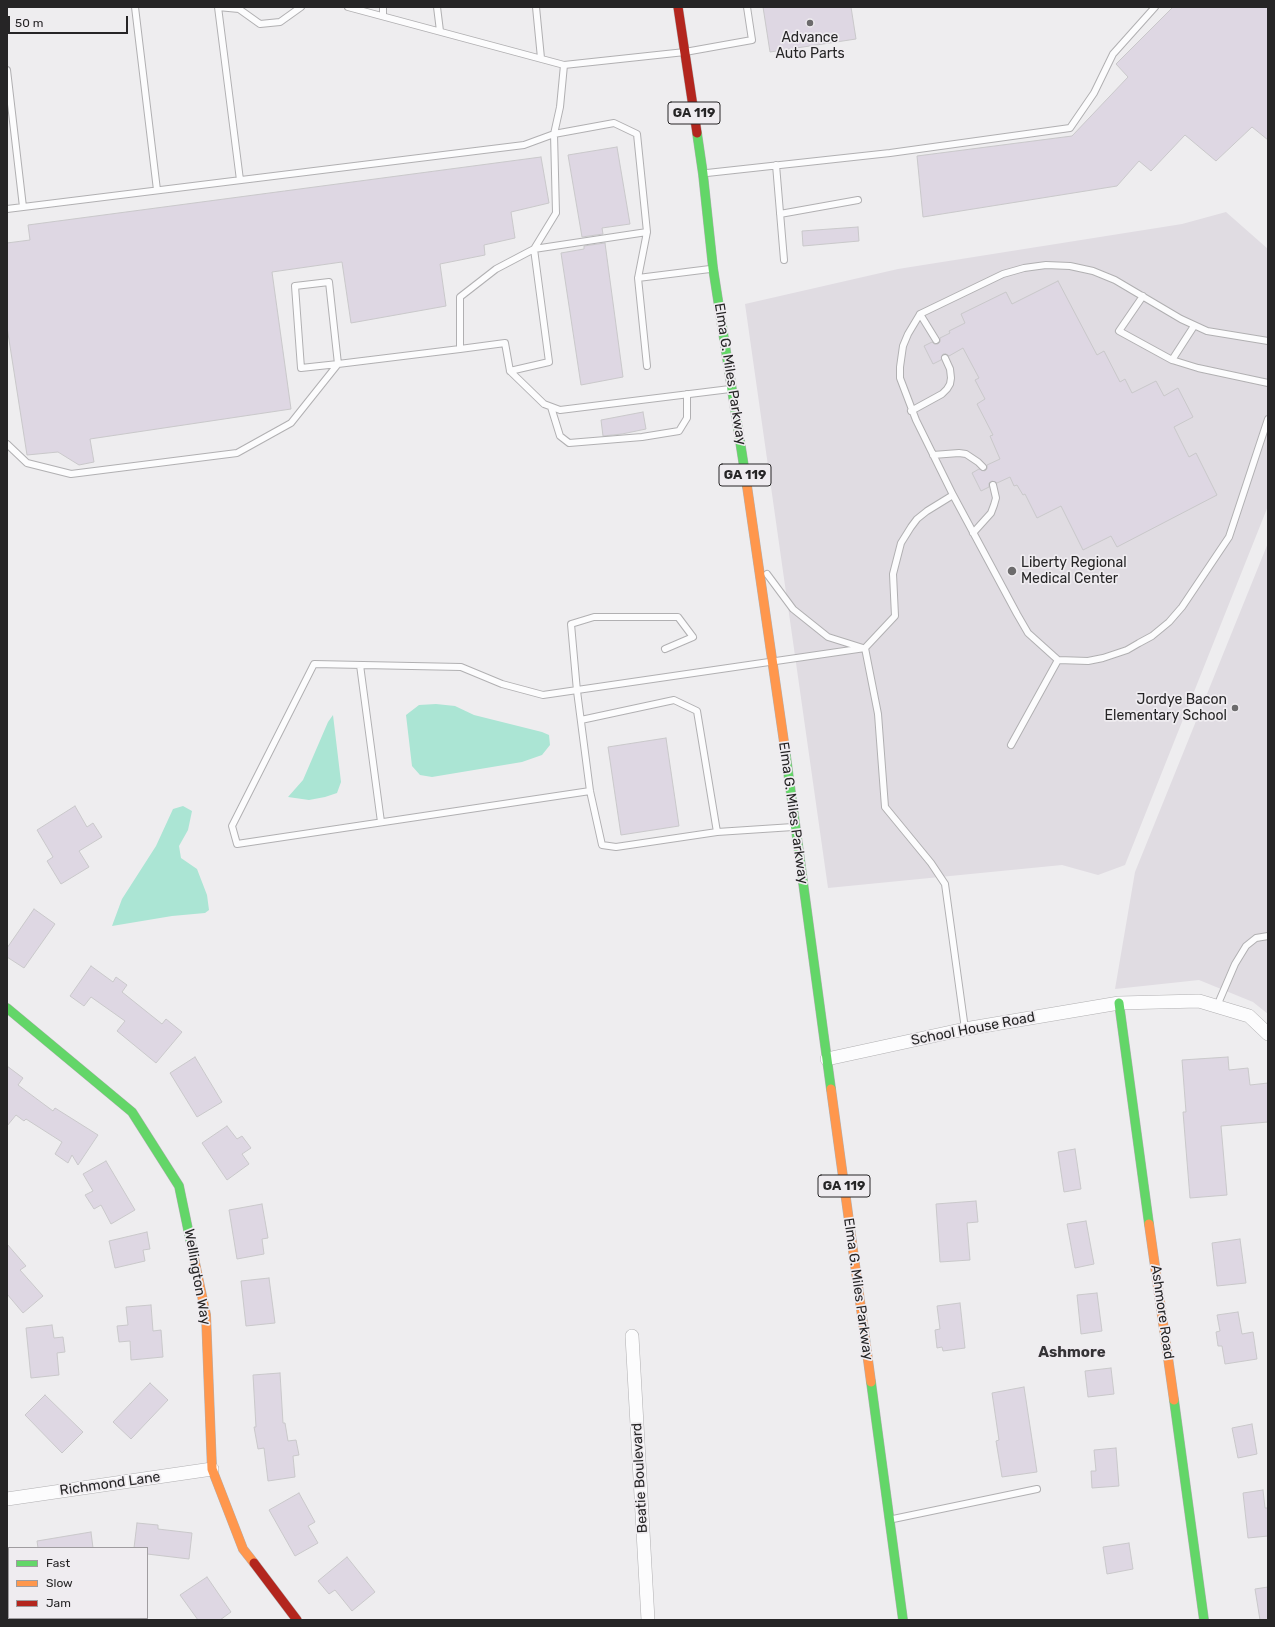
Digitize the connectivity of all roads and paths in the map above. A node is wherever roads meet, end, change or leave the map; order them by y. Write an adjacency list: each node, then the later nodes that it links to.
1 (135, 7): 21 (lane)
2 (218, 7): 3 (lane); 20 (lane)
3 (301, 7)
4 (348, 7): 11 (lane)
5 (383, 7): 11 (lane)
6 (437, 7): 12 (lane)
7 (536, 7): 14 (lane)
8 (678, 7): 13 (main road, Elma G. Miles Parkway / GA 119)
9 (747, 7): 13 (lane)
10 (1155, 7): 18 (lane)
11 (383, 16): 12 (lane)
12 (440, 31): 14 (lane)
13 (685, 52): 15 (lane); 19 (main road, Elma G. Miles Parkway / GA 119)
14 (541, 58): 15 (lane)
15 (564, 65): 17 (lane)
16 (7, 70): 23 (lane)
17 (554, 134): 20 (lane); 26 (lane); 27 (lane)
18 (776, 165): 19 (lane); 25 (lane)
19 (703, 174): 29 (main road, Elma G. Miles Parkway / GA 119)
20 (240, 180): 21 (lane)
21 (157, 190): 23 (lane)
22 (858, 200): 25 (lane)
23 (23, 207): 24 (lane)
24 (7, 209)
25 (780, 214): 28 (lane)
26 (647, 232): 27 (lane); 30 (lane)
27 (534, 249): 36 (lane); 41 (lane)
28 (784, 260)
29 (713, 268): 30 (lane); 43 (main road, Elma G. Miles Parkway / GA 119)
30 (638, 278): 40 (lane)
31 (1143, 296): 32 (lane); 33 (lane); 38 (lane)
32 (920, 314): 34 (lane); 46 (lane)
33 (1194, 326): 35 (lane); 38 (lane)
34 (936, 340)
35 (1268, 341)
36 (460, 349): 39 (lane); 41 (lane)
37 (945, 358): 46 (lane)
38 (1172, 360): 42 (lane)
39 (338, 364): 39 (lane); 48 (lane)
40 (647, 366)
41 (510, 371): 45 (lane)
42 (1268, 382)
43 (733, 388): 44 (lane); 54 (main road, Elma G. Miles Parkway / GA 119)
44 (687, 394): 45 (lane); 45 (lane)
45 (551, 407)
46 (912, 411): 49 (lane)
47 (1268, 419): 57 (lane)
48 (7, 444)
49 (933, 455): 50 (lane); 52 (lane)
50 (983, 467)
51 (993, 485): 53 (lane)
52 (953, 495): 53 (lane); 55 (lane)
53 (973, 533): 57 (lane)
54 (758, 561): 55 (lane); 58 (main road, Elma G. Miles Parkway / GA 119)
55 (864, 648): 58 (lane); 71 (lane)
56 (665, 649): 60 (lane)
57 (1058, 660): 62 (lane)
58 (773, 661): 60 (lane); 65 (main road, Elma G. Miles Parkway / GA 119)
59 (360, 665): 60 (lane); 64 (lane); 64 (lane)
60 (577, 690): 61 (lane)
61 (581, 720): 63 (lane); 66 (lane)
62 (1011, 744)
63 (590, 791): 64 (lane); 66 (lane)
64 (381, 822)
65 (795, 827): 66 (lane); 73 (main road, Elma G. Miles Parkway / GA 119)
66 (717, 832)
67 (1268, 936): 69 (lane)
68 (1119, 1003): 69 (street, School House Road); 71 (street, School House Road); 82 (main road, Ashmore Road)
69 (1217, 1006): 72 (street, School House Road)
70 (7, 1008): 75 (main road, Wellington Way)
71 (965, 1029): 73 (street, School House Road)
72 (1268, 1034)
73 (827, 1059): 78 (main road, Elma G. Miles Parkway / GA 119)
74 (632, 1336): 80 (street, Beatie Boulevard)
75 (212, 1468): 77 (street, Richmond Lane); 79 (main road, Wellington Way)
76 (1037, 1489): 78 (lane)
77 (7, 1499)
78 (889, 1519): 81 (main road, Elma G. Miles Parkway / GA 119)
79 (297, 1620)
80 (648, 1620)
81 (903, 1620)
82 (1204, 1620)

